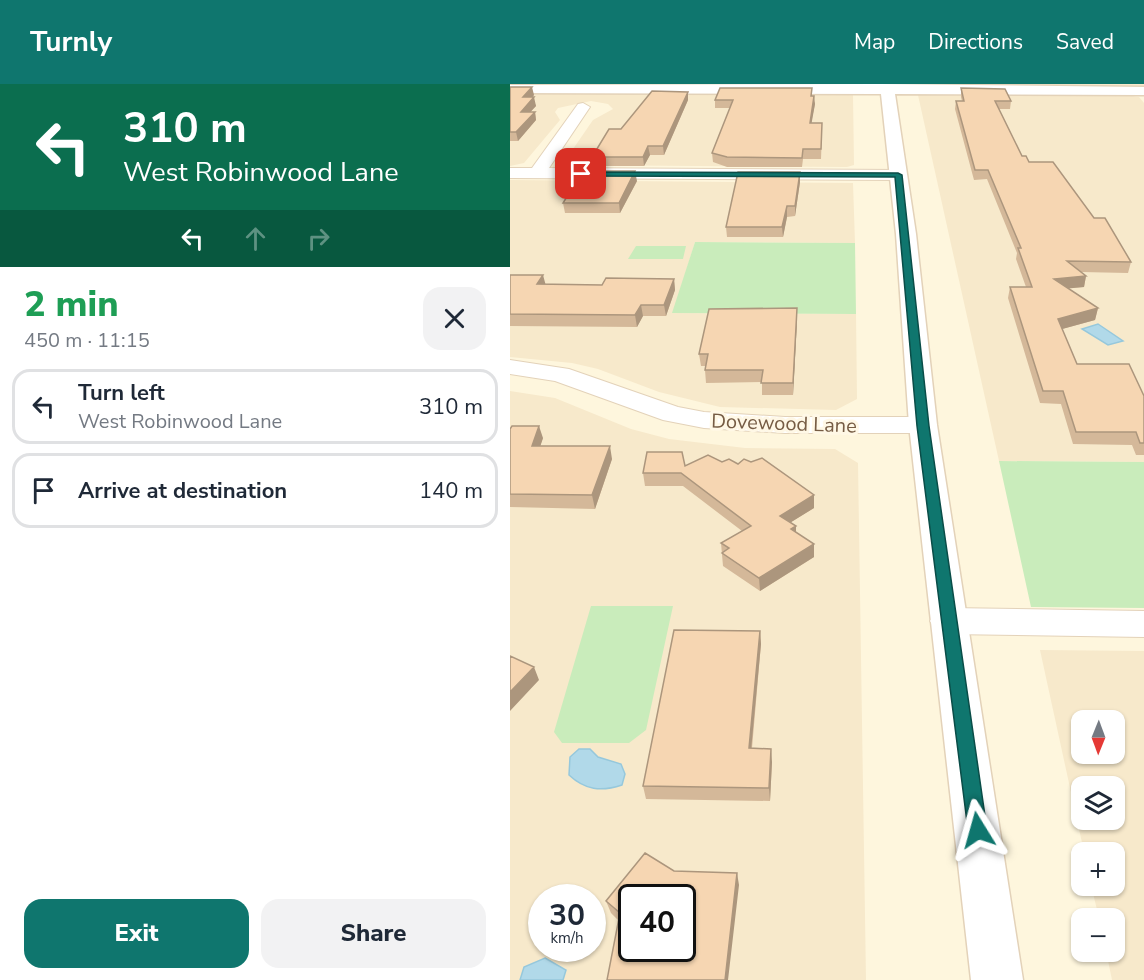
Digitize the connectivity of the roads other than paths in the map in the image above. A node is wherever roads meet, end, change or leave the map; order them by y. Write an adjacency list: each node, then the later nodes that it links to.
1 (888, 87): 2 (street); 3 (street); 7 (street)
2 (510, 89)
3 (1144, 91)
4 (583, 108): 5 (street)
5 (537, 173): 6 (street); 7 (street)
6 (510, 174)
7 (898, 175): 9 (street)
8 (510, 367): 9 (street, Dovewood Lane)
9 (923, 426): 10 (street)
10 (948, 621): 11 (street); 12 (street)
11 (1144, 624)
12 (997, 980)

